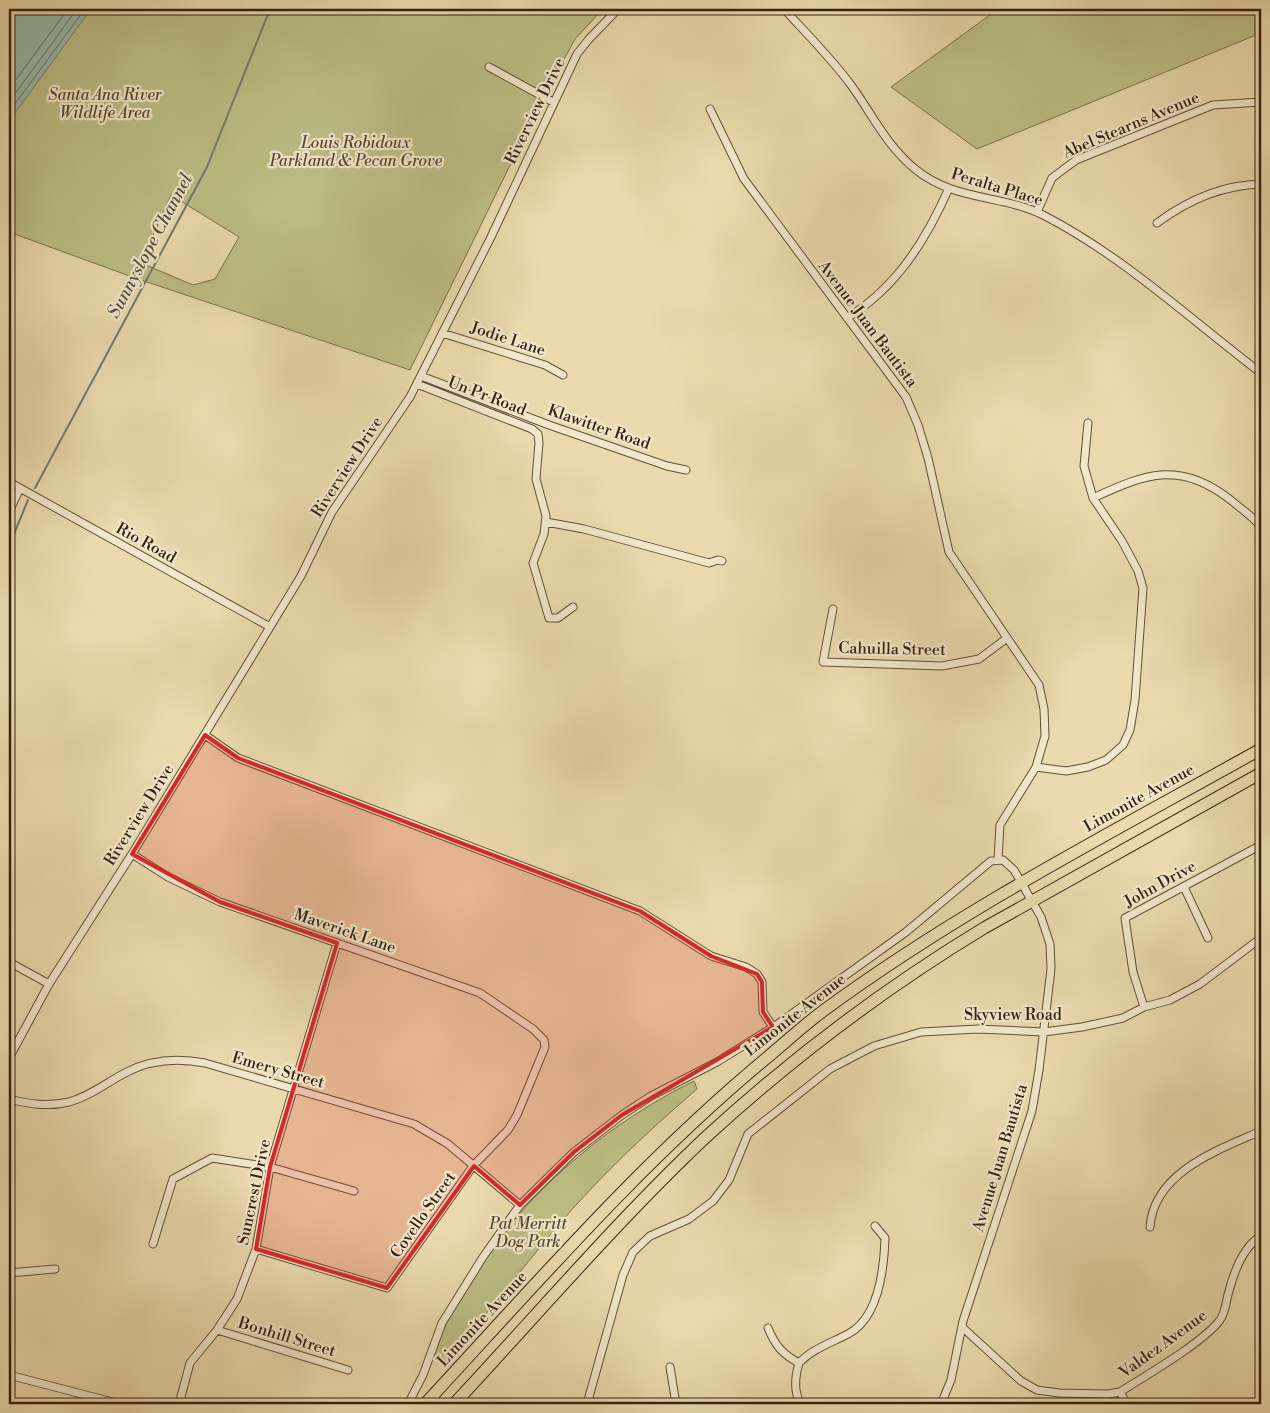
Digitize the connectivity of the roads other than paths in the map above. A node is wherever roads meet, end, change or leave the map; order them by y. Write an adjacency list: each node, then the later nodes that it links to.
1 (618, 9): 4 (street, Riverview Drive)
2 (784, 9): 8 (street, Peralta Place)
3 (489, 67): 4 (street)
4 (553, 102): 12 (street, Riverview Drive)
5 (1261, 102): 9 (street, Abel Stearns Avenue)
6 (710, 110): 11 (street, Avenue Juan Bautista)
7 (1261, 184): 10 (street)
8 (949, 188): 9 (street, Peralta Place); 11 (street)
9 (1037, 212): 13 (street, Peralta Place)
10 (1157, 223)
11 (847, 318): 31 (street, Avenue Juan Bautista)
12 (442, 333): 14 (street, Jodie Lane); 15 (street, Riverview Drive)
13 (1261, 372)
14 (563, 374)
15 (421, 376): 16 (street, Riverview Drive); 17 (street, Klawitter Road)
16 (417, 384): 19 (street, Un Pr Road); 30 (street, Riverview Drive)
17 (538, 421): 19 (street); 20 (street, Klawitter Road)
18 (1088, 422): 23 (street)
19 (534, 430): 25 (street, Un Pr Road)
20 (686, 470)
21 (9, 482): 22 (street, Rio Road)
22 (23, 490): 24 (street); 30 (street, Rio Road)
23 (1093, 498): 26 (street); 34 (street)
24 (9, 512)
25 (546, 522): 27 (street); 28 (street)
26 (1261, 526)
27 (722, 561)
28 (573, 607)
29 (833, 609): 31 (street, Cahuilla Street)
30 (270, 627): 32 (street, Riverview Drive)
31 (1007, 638): 34 (street, Avenue Juan Bautista)
32 (205, 735): 37 (street, Riverview Drive); 48 (street)
33 (1261, 749): 39 (main road, Limonite Avenue)
34 (1036, 767): 38 (street, Avenue Juan Bautista)
35 (1261, 773): 41 (main road)
36 (1261, 845): 40 (street, John Drive)
37 (132, 854): 44 (street, Maverick Lane); 46 (street, Riverview Drive)
38 (998, 859): 39 (street, Avenue Juan Bautista); 48 (street)
39 (1020, 883): 41 (street, Avenue Juan Bautista); 77 (main road, Limonite Avenue)
40 (1184, 887): 42 (street); 47 (street, John Drive)
41 (1032, 901): 49 (street, Avenue Juan Bautista); 78 (main road)
42 (1208, 938)
43 (1261, 938): 47 (street, Skyview Road)
44 (337, 943): 50 (street, Maverick Lane); 52 (street, Suncrest Drive)
45 (9, 962): 46 (street)
46 (49, 984): 51 (street, Riverview Drive)
47 (1144, 1008): 49 (street, Skyview Road)
48 (773, 1027): 58 (street)
49 (1044, 1032): 66 (street, Avenue Juan Bautista); 79 (street, Skyview Road)
50 (544, 1040): 55 (street, Covello Street)
51 (9, 1058)
52 (294, 1089): 53 (street, Emery Street); 55 (street, Emery Street); 56 (street, Suncrest Drive)
53 (9, 1099)
54 (1261, 1131): 60 (street)
55 (474, 1166): 58 (street, Emery Street); 63 (street, Covello Street)
56 (270, 1167): 57 (street); 62 (street); 63 (street, Suncrest Drive)
57 (354, 1192)
58 (520, 1206): 76 (street)
59 (875, 1226): 69 (street)
60 (1150, 1227)
61 (1261, 1236): 73 (street, Valdez Avenue)
62 (153, 1244)
63 (256, 1250): 68 (street, Suncrest Drive)
64 (55, 1269): 65 (street)
65 (9, 1273)
66 (962, 1327): 73 (street); 82 (street, Avenue Juan Bautista)
67 (768, 1328): 69 (street)
68 (218, 1330): 71 (street, Bonhill Street); 75 (street, Suncrest Drive)
69 (798, 1363): 81 (street)
70 (670, 1367): 80 (street)
71 (348, 1370)
72 (9, 1375): 74 (street)
73 (1120, 1392): 83 (street)
74 (120, 1404)
75 (179, 1404)
76 (408, 1404)
77 (425, 1404)
78 (454, 1404)
79 (587, 1404)
80 (676, 1404)
81 (801, 1404)
82 (941, 1404)
83 (1127, 1404)

